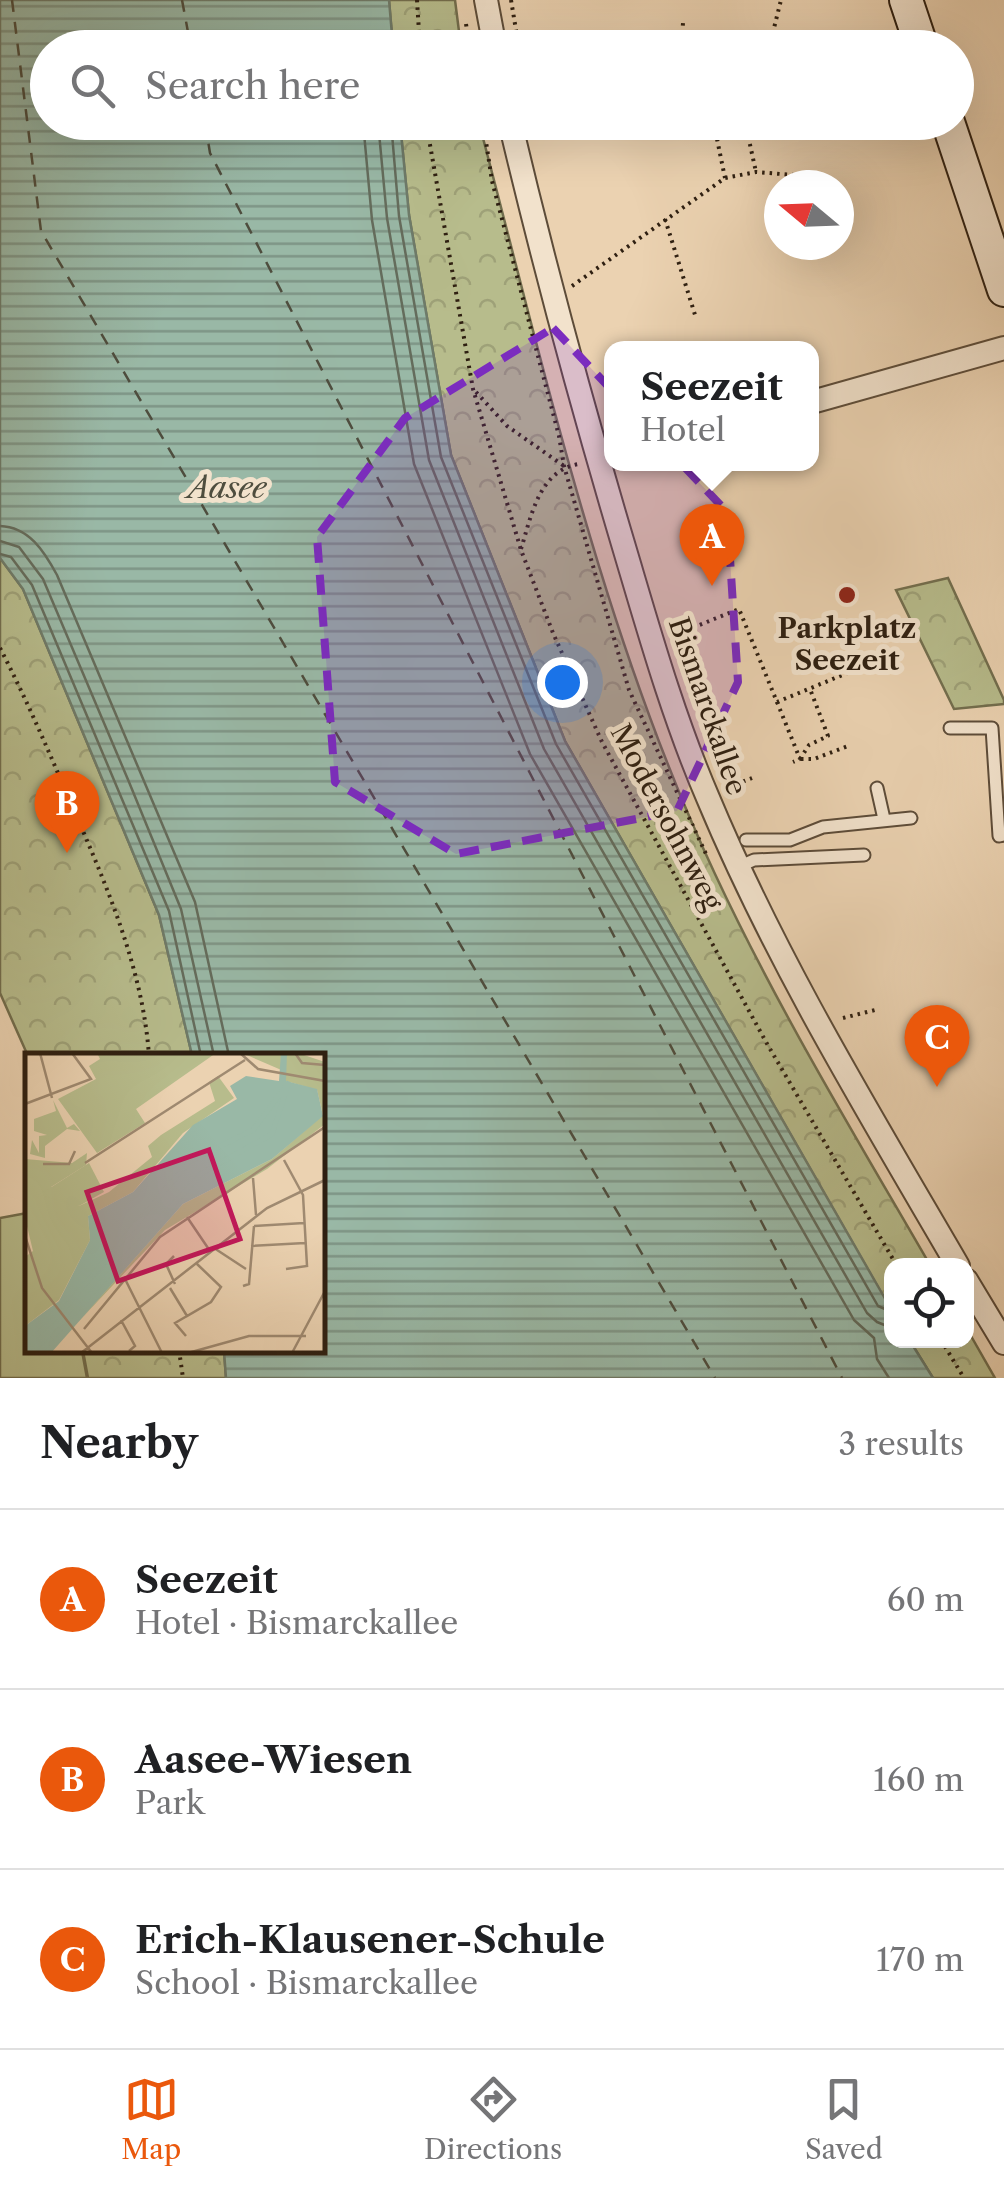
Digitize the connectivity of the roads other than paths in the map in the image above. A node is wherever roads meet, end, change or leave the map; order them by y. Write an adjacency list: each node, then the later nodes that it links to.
1 (486, 0): 3 (street)
2 (906, 0): 4 (street)
3 (492, 30)
4 (916, 30)
5 (514, 140): 10 (street, Bismarckallee)
6 (954, 140): 7 (street)
7 (1004, 290)
8 (1004, 348): 9 (street)
9 (819, 400)
10 (604, 457)
11 (608, 471): 19 (street, Bismarckallee)
12 (950, 728): 16 (lane)
13 (877, 788): 14 (lane)
14 (884, 818): 15 (lane); 17 (lane)
15 (911, 818)
16 (1004, 835)
17 (746, 840)
18 (864, 855): 19 (lane)
19 (738, 866): 20 (street, Bismarckallee)
20 (953, 1258)
21 (974, 1287): 22 (street)
22 (993, 1304): 23 (street)
23 (1004, 1342)

